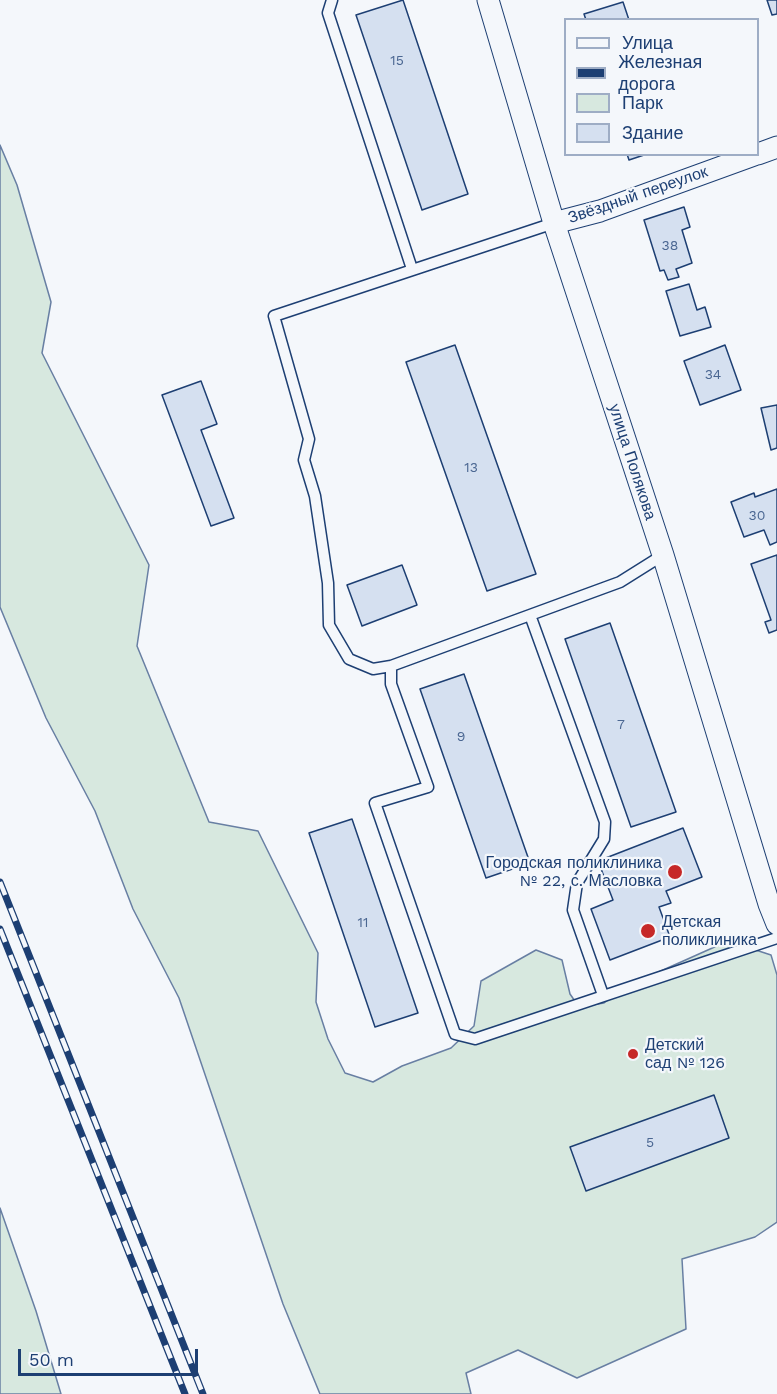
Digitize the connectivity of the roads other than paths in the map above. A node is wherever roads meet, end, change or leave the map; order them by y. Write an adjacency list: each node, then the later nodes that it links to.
1 (332, 0): 7 (lane)
2 (488, 0): 6 (street, улица Полякова)
3 (777, 147): 4 (street, Звёздный переулок)
4 (759, 153)
5 (751, 156): 6 (street, Звёздный переулок)
6 (554, 223): 7 (lane); 8 (street, улица Полякова)
7 (412, 270): 10 (lane)
8 (663, 555): 9 (lane); 11 (street, улица Полякова)
9 (530, 615): 10 (lane); 13 (lane)
10 (391, 666): 13 (lane)
11 (777, 924)
12 (777, 938): 13 (lane)
13 (603, 995)

